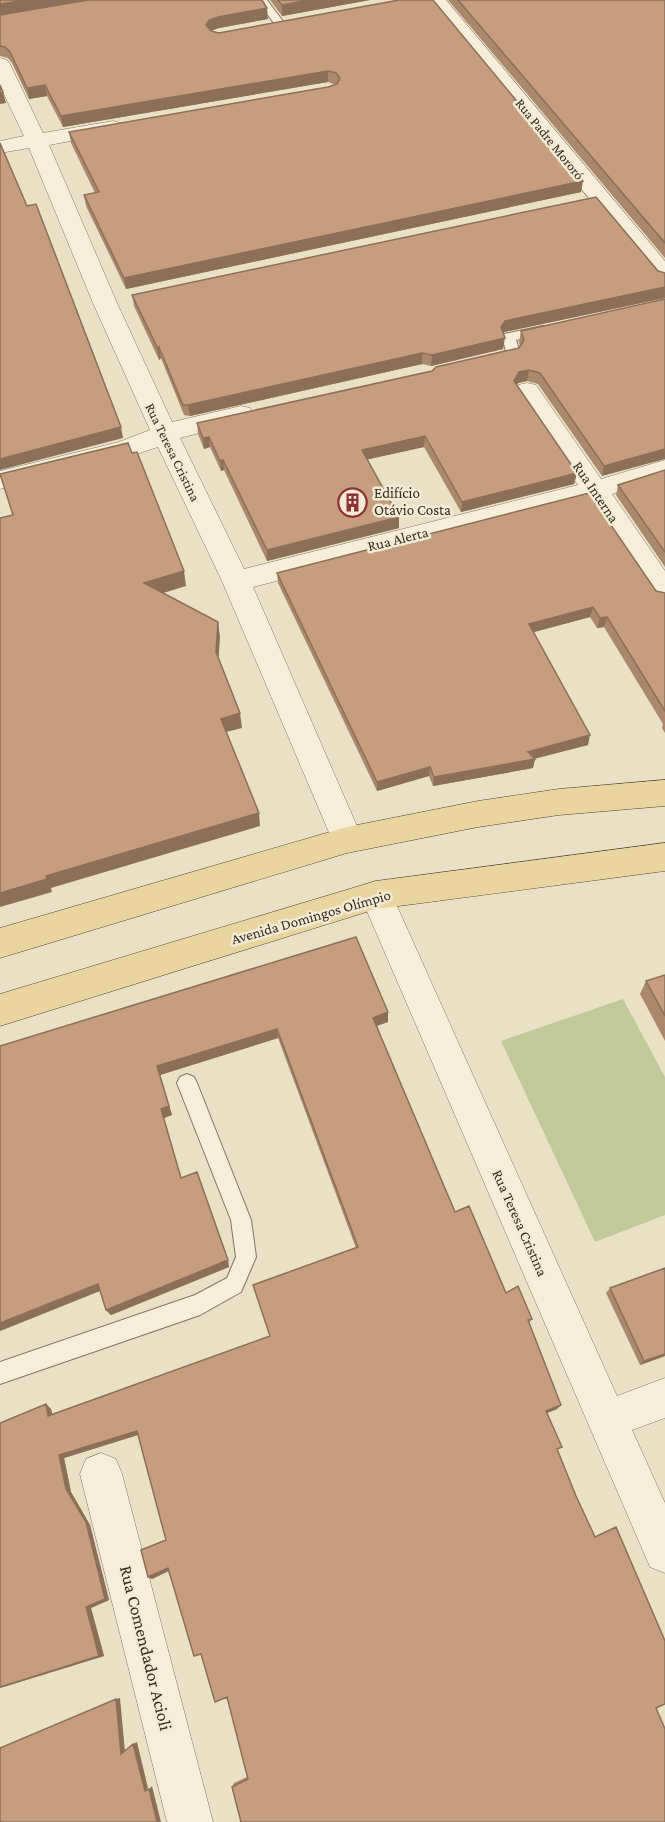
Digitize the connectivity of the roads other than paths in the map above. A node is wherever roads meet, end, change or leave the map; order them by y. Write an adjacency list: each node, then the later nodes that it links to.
1 (262, 0): 4 (lane)
2 (436, 0): 10 (street, Rua Padre Mororó)
3 (303, 20): 4 (street)
4 (280, 24): 5 (street)
5 (260, 28)
6 (0, 64): 8 (street, Rua Teresa Cristina)
7 (129, 124): 8 (street)
8 (36, 140): 9 (street); 17 (street, Rua Teresa Cristina)
9 (0, 147)
10 (598, 198): 11 (street); 12 (street, Rua Padre Mororó)
11 (575, 202)
12 (665, 276)
13 (553, 327): 14 (lane)
14 (478, 362)
15 (527, 391): 20 (street, Rua Interna)
16 (260, 410): 17 (street)
17 (164, 433): 19 (street); 21 (street, Rua Teresa Cristina)
18 (665, 469): 20 (street, Rua Alerta)
19 (0, 480)
20 (595, 490): 21 (street, Rua Alerta); 22 (street, Rua Interna)
21 (236, 581): 24 (street, Rua Teresa Cristina)
22 (665, 593)
23 (665, 793): 24 (main road)
24 (347, 840): 27 (main road)
25 (665, 857): 26 (main road, Avenida Domingos Olímpio)
26 (376, 895): 28 (main road, Avenida Domingos Olímpio); 32 (street, Rua Teresa Cristina)
27 (0, 943)
28 (0, 1010)
29 (187, 1083): 30 (lane)
30 (0, 1373)
31 (665, 1398): 32 (street)
32 (606, 1420): 34 (street, Rua Teresa Cristina)
33 (101, 1474): 35 (street, Rua Comendador Acioli)
34 (665, 1552)
35 (190, 1822)

